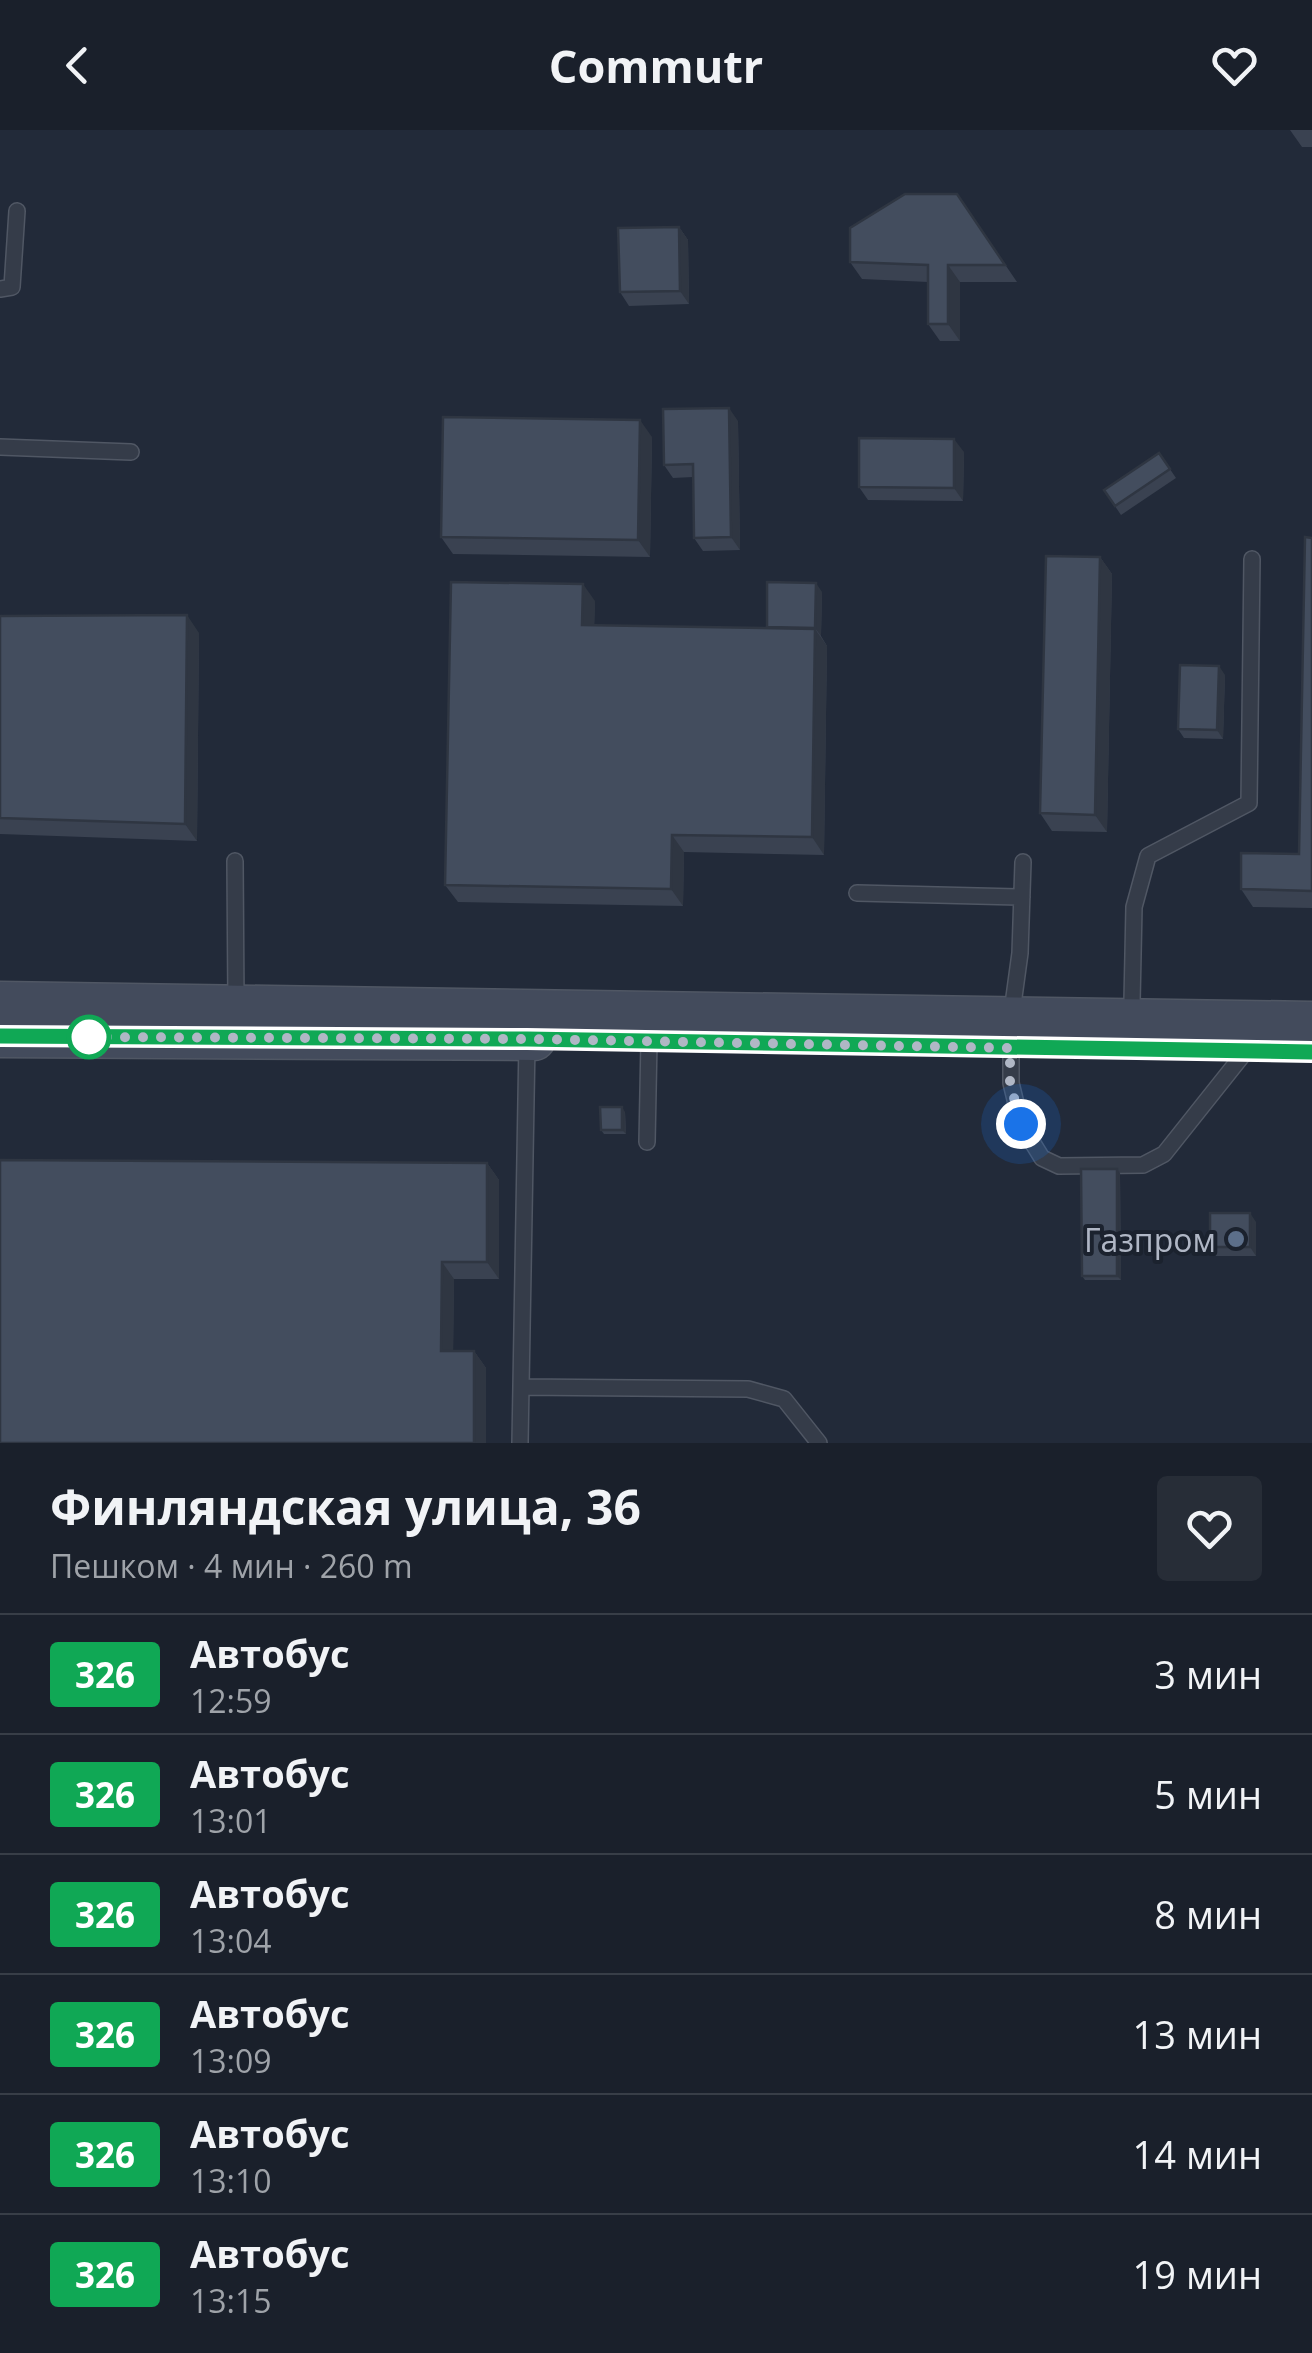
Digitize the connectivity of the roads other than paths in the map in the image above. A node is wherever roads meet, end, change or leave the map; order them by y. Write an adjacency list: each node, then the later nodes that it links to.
1 (17, 212): 2 (lane)
2 (0, 289)
3 (0, 447): 4 (lane)
4 (131, 452)
5 (1252, 559): 15 (lane)
6 (236, 860): 11 (lane)
7 (1024, 862): 9 (lane)
8 (857, 894): 9 (lane)
9 (1022, 897): 14 (lane)
10 (0, 1003): 11 (street)
11 (236, 1023): 13 (street); 16 (street)
12 (1312, 1023): 15 (street)
13 (527, 1024): 14 (street); 17 (street); 21 (lane)
14 (1010, 1033): 15 (street); 17 (street); 18 (lane)
15 (1132, 1035): 18 (street)
16 (0, 1036)
17 (649, 1041): 20 (lane)
18 (1246, 1051): 19 (street)
19 (1312, 1052)
20 (647, 1142)
21 (521, 1387): 22 (lane); 23 (lane)
22 (520, 1443)
23 (818, 1443)

